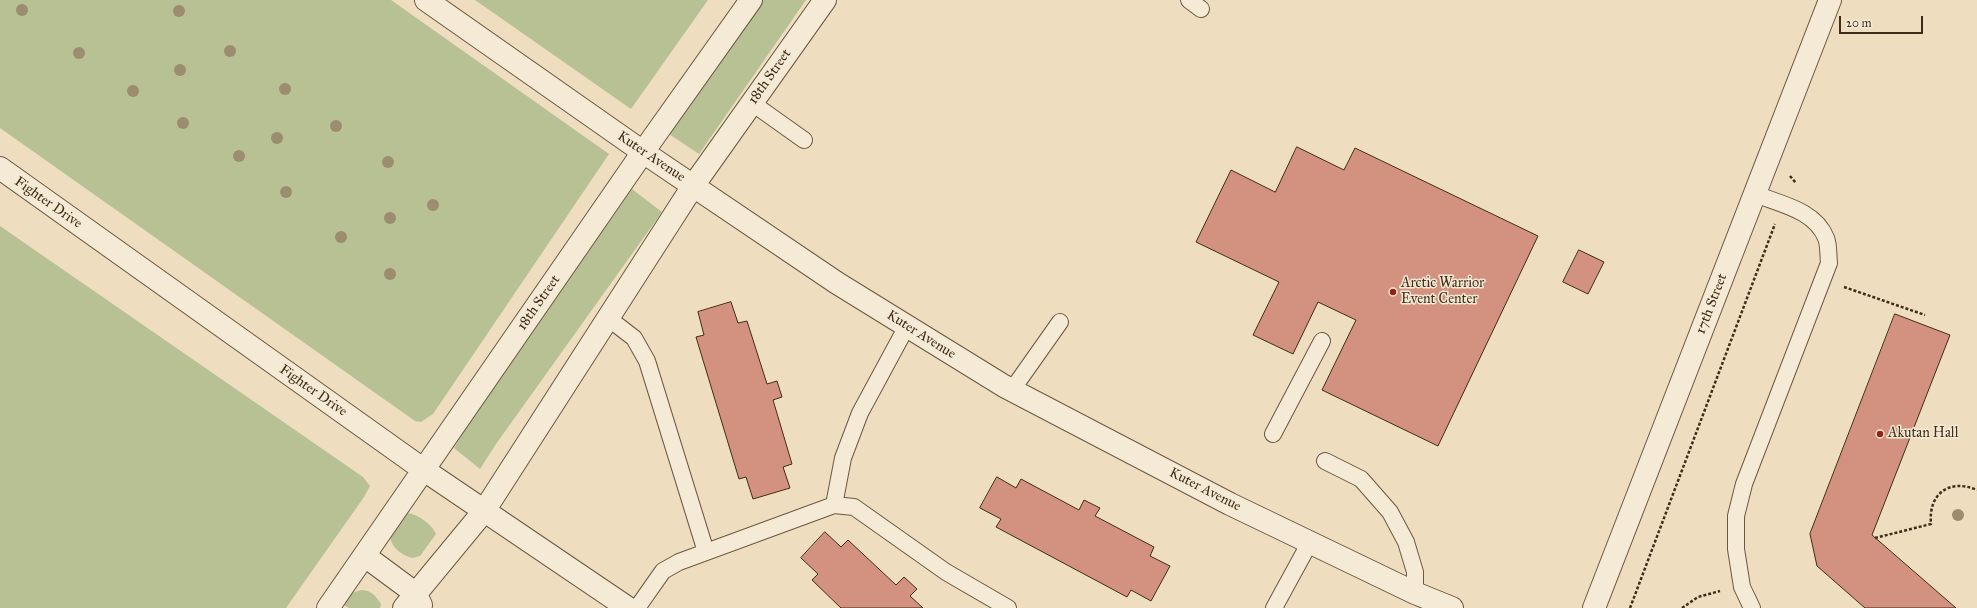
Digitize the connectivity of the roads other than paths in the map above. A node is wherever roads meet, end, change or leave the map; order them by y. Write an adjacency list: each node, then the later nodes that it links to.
1 (426, 0): 7 (street, Kuter Avenue)
2 (751, 0): 7 (street, 18th Street)
3 (825, 0): 5 (street, 18th Street)
4 (1830, 0): 10 (street, 17th Street)
5 (752, 103): 6 (lane); 9 (street, 18th Street)
6 (804, 140)
7 (643, 152): 9 (street, Kuter Avenue); 18 (street, 18th Street)
8 (0, 168): 18 (street, Fighter Drive)
9 (693, 186): 11 (street, 18th Street); 13 (street, Kuter Avenue)
10 (1755, 194): 32 (street, 17th Street); 33 (lane)
11 (608, 318): 20 (street, 18th Street); 22 (lane)
12 (1060, 322): 15 (lane)
13 (907, 326): 15 (street, Kuter Avenue); 19 (lane)
14 (1322, 341): 16 (lane)
15 (1012, 390): 21 (street, Kuter Avenue)
16 (1273, 434)
17 (1325, 461): 24 (lane)
18 (424, 470): 20 (street, Fighter Drive); 23 (street, 18th Street)
19 (834, 505): 22 (lane); 29 (lane)
20 (484, 511): 25 (street, 18th Street); 27 (street, Fighter Drive)
21 (1310, 542): 24 (street, Kuter Avenue); 30 (lane)
22 (706, 552): 28 (lane)
23 (365, 556): 25 (street); 26 (street, 18th Street)
24 (1415, 593): 31 (street, Kuter Avenue)
25 (414, 603)
26 (328, 608)
27 (628, 608)
28 (638, 608)
29 (1008, 608)
30 (1274, 608)
31 (1452, 608)
32 (1594, 608)
33 (1752, 608)

